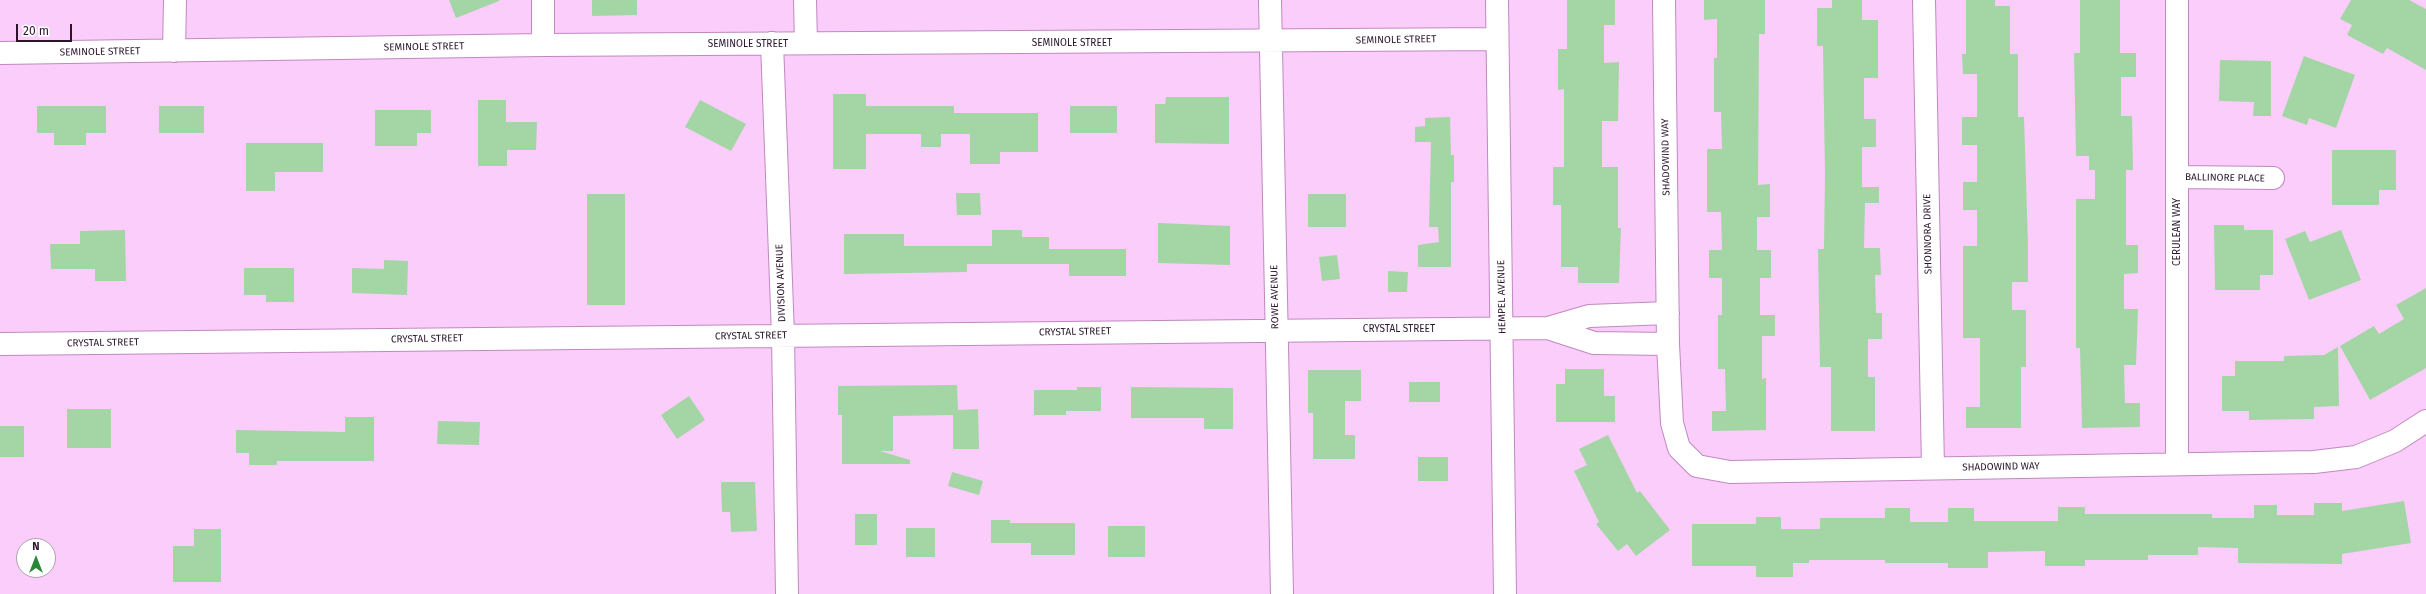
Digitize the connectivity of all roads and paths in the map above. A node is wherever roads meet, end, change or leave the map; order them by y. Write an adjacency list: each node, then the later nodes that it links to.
1 (175, 0): 14 (street)
2 (543, 0): 13 (street)
3 (805, 0): 12 (street)
4 (1270, 0): 10 (street, ROWE AVENUE)
5 (1497, 0): 9 (street, HEMPEL AVENUE)
6 (1664, 0): 18 (street, SHADOWIND WAY)
7 (1924, 0): 27 (street, SHONNORA DRIVE)
8 (2177, 0): 16 (street, CERULEAN WAY)
9 (1497, 39): 10 (street, SEMINOLE STREET); 19 (street, HEMPEL AVENUE)
10 (1271, 42): 12 (street, SEMINOLE STREET); 21 (street, ROWE AVENUE)
11 (772, 43): 12 (street, SEMINOLE STREET); 13 (street, SEMINOLE STREET); 22 (street, DIVISION AVENUE)
12 (806, 43)
13 (543, 45): 14 (street, SEMINOLE STREET)
14 (174, 51): 15 (street, SEMINOLE STREET)
15 (0, 53)
16 (2177, 177): 17 (street, BALLINORE PLACE); 26 (street, CERULEAN WAY)
17 (2272, 178)
18 (1668, 313): 20 (street); 24 (street, SHADOWIND WAY)
19 (1502, 328): 20 (street); 21 (street, CRYSTAL STREET); 30 (street, HEMPEL AVENUE)
20 (1548, 328): 24 (street)
21 (1275, 329): 22 (street, CRYSTAL STREET); 29 (street, ROWE AVENUE)
22 (783, 335): 23 (street, CRYSTAL STREET); 28 (street, DIVISION AVENUE)
23 (0, 344)
24 (1668, 344): 27 (street, SHADOWIND WAY)
25 (2426, 421): 26 (street, SHADOWIND WAY)
26 (2177, 464): 27 (street, SHADOWIND WAY)
27 (1933, 468)
28 (787, 594)
29 (1282, 594)
30 (1505, 594)

